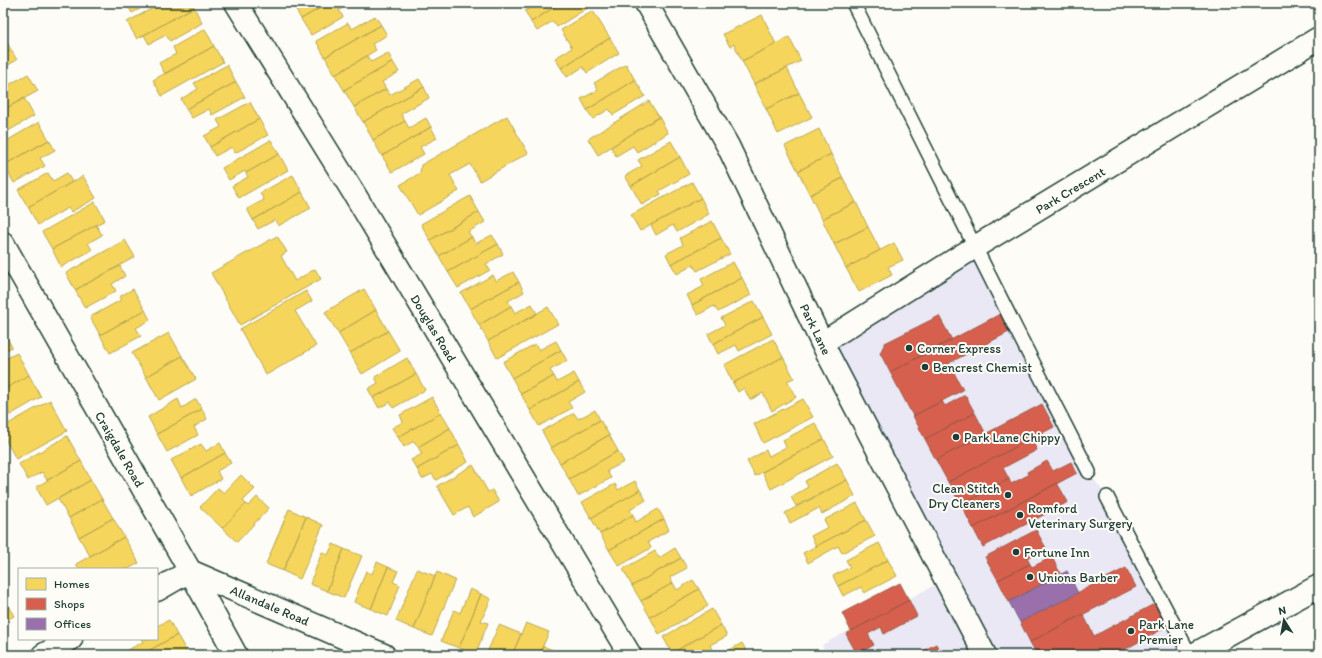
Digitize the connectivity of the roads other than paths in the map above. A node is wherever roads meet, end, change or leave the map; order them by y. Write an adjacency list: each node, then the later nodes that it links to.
1 (236, 3): 17 (street, Douglas Road)
2 (646, 3): 7 (street, Park Lane)
3 (853, 3): 6 (lane)
4 (1319, 38): 6 (street, Park Crescent)
5 (3, 243): 10 (street, Craigdale Road)
6 (975, 248): 7 (street, Park Crescent); 8 (lane)
7 (822, 343): 18 (street, Park Lane)
8 (1089, 472)
9 (1107, 497): 19 (lane)
10 (190, 571): 12 (street); 15 (street, Craigdale Road); 16 (street, Allandale Road)
11 (1319, 586): 19 (street)
12 (158, 589)
13 (69, 640): 14 (street)
14 (43, 655)
15 (236, 655)
16 (384, 655)
17 (630, 655)
18 (985, 655)
19 (1192, 655)

